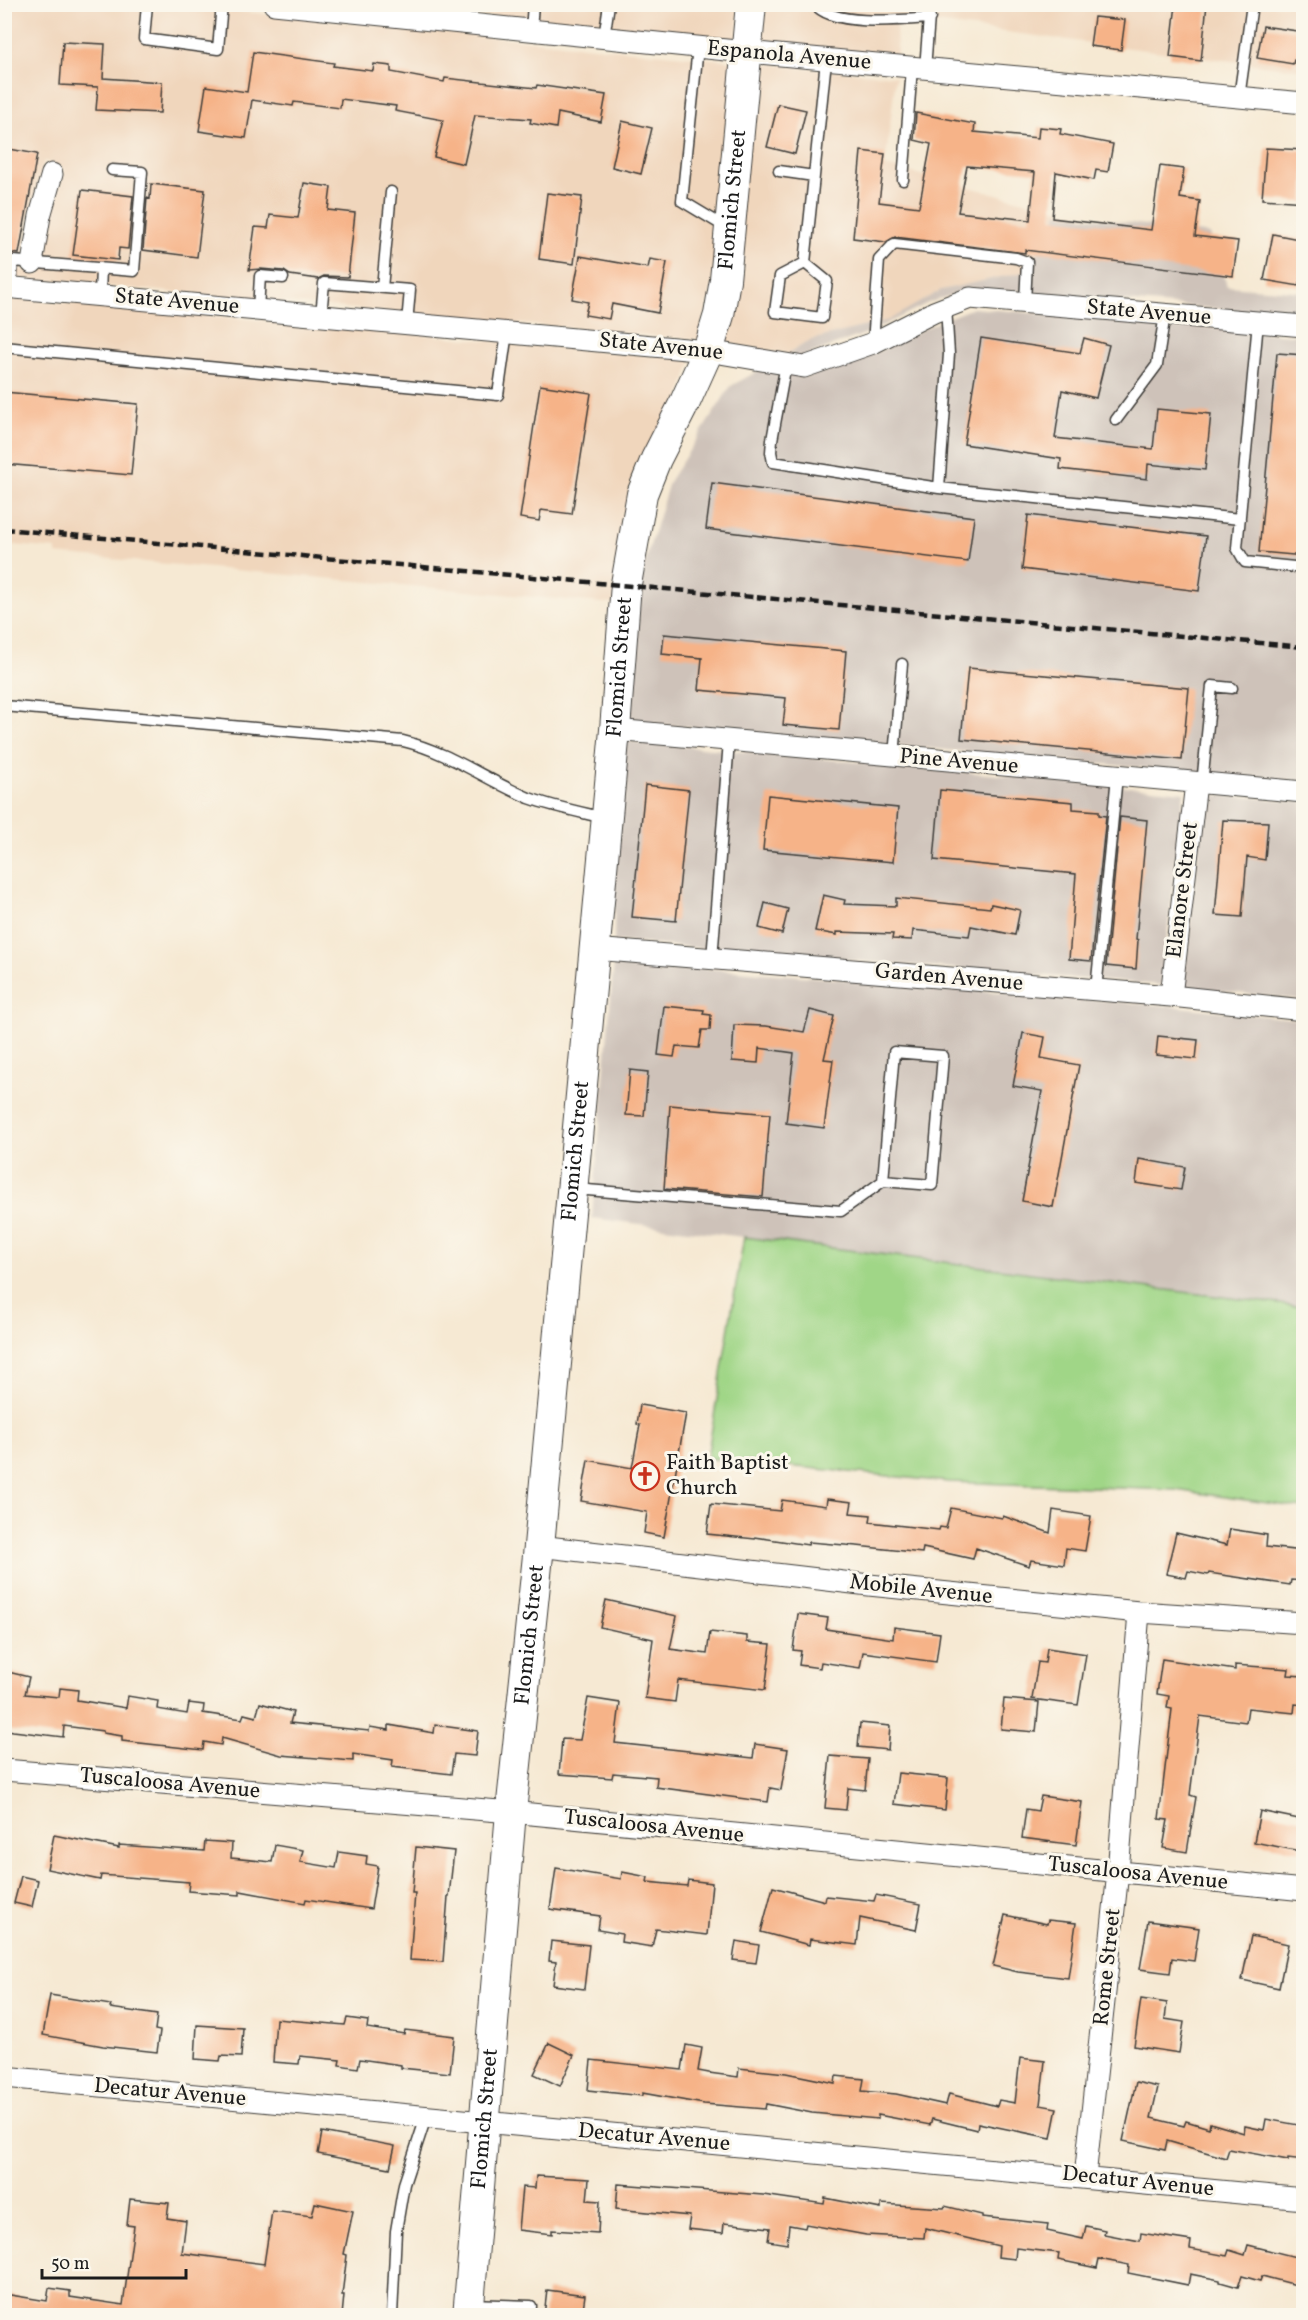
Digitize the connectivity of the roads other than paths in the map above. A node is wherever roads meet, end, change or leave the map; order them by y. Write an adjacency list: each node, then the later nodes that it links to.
1 (147, 4): 2 (lane)
2 (222, 4)
3 (274, 4): 11 (street, Espanola Avenue)
4 (533, 4): 11 (lane)
5 (609, 4): 12 (lane)
6 (751, 4): 14 (street, Flomich Street)
7 (815, 4): 10 (lane)
8 (930, 4): 10 (lane)
9 (1251, 4): 17 (lane)
10 (930, 18): 16 (lane)
11 (531, 31): 12 (street, Espanola Avenue)
12 (604, 38): 13 (street, Espanola Avenue)
13 (698, 47): 14 (street, Espanola Avenue); 25 (lane)
14 (746, 52): 15 (street, Espanola Avenue); 25 (street, Flomich Street)
15 (826, 60): 16 (street, Espanola Avenue); 22 (lane)
16 (919, 68): 17 (street, Espanola Avenue); 23 (lane)
17 (1239, 98): 18 (street, Espanola Avenue)
18 (1304, 103)
19 (112, 170): 28 (lane)
20 (779, 171): 22 (lane)
21 (52, 174): 26 (street)
22 (814, 176): 27 (lane)
23 (903, 180)
24 (392, 192): 31 (lane)
25 (729, 230): 44 (street, Flomich Street)
26 (32, 263): 28 (lane); 30 (lane)
27 (805, 263): 27 (lane)
28 (101, 268): 32 (lane)
29 (283, 278): 35 (lane)
30 (8, 287): 32 (street, State Avenue)
31 (382, 288): 37 (lane); 39 (lane)
32 (100, 295): 35 (street, State Avenue)
33 (1025, 302): 34 (street, State Avenue); 36 (street, State Avenue); 42 (lane)
34 (946, 307): 42 (street, State Avenue); 47 (lane)
35 (258, 310): 37 (street, State Avenue)
36 (1165, 314): 38 (street, State Avenue); 46 (lane)
37 (321, 316): 39 (street, State Avenue)
38 (1258, 322): 40 (street, State Avenue); 48 (lane)
39 (407, 323): 41 (street, State Avenue)
40 (1304, 326)
41 (507, 332): 43 (lane); 44 (street, State Avenue)
42 (873, 343): 45 (street, State Avenue)
43 (4, 347)
44 (708, 351): 45 (street, State Avenue); 53 (street, Flomich Street)
45 (786, 364): 47 (lane)
46 (1116, 420)
47 (939, 488): 48 (lane)
48 (1240, 519): 49 (lane)
49 (1304, 568)
50 (902, 664): 55 (lane)
51 (1232, 688): 57 (lane)
52 (4, 706): 59 (lane)
53 (615, 730): 54 (street, Pine Avenue); 59 (street, Flomich Street)
54 (729, 741): 55 (street, Pine Avenue); 61 (lane)
55 (894, 756): 56 (street, Pine Avenue)
56 (1117, 776): 57 (street, Pine Avenue); 62 (lane)
57 (1199, 783): 58 (street, Pine Avenue); 63 (street, Elanore Street)
58 (1304, 792)
59 (606, 819): 60 (street, Flomich Street)
60 (594, 950): 61 (street, Garden Avenue); 66 (street, Flomich Street)
61 (712, 959): 62 (street, Garden Avenue)
62 (1096, 990): 63 (street, Garden Avenue)
63 (1171, 996): 64 (street, Garden Avenue)
64 (1304, 1010)
65 (883, 1181): 65 (lane); 66 (lane)
66 (572, 1189): 67 (street, Flomich Street)
67 (539, 1546): 68 (street, Mobile Avenue); 71 (street, Flomich Street)
68 (1140, 1612): 69 (street, Mobile Avenue); 72 (street, Rome Street)
69 (1304, 1623)
70 (4, 1770): 71 (street, Tuscaloosa Avenue)
71 (511, 1812): 72 (street, Tuscaloosa Avenue); 76 (street, Flomich Street)
72 (1118, 1872): 73 (street, Tuscaloosa Avenue); 77 (street, Rome Street)
73 (1304, 1890)
74 (4, 2077): 75 (street, Decatur Avenue)
75 (426, 2117): 76 (street, Decatur Avenue); 81 (lane)
76 (486, 2123): 77 (street, Decatur Avenue); 79 (street, Flomich Street)
77 (1085, 2177): 78 (street, Decatur Avenue)
78 (1304, 2199)
79 (469, 2310): 80 (lane)
80 (501, 2310): 82 (lane)
81 (392, 2316)
82 (530, 2316)

